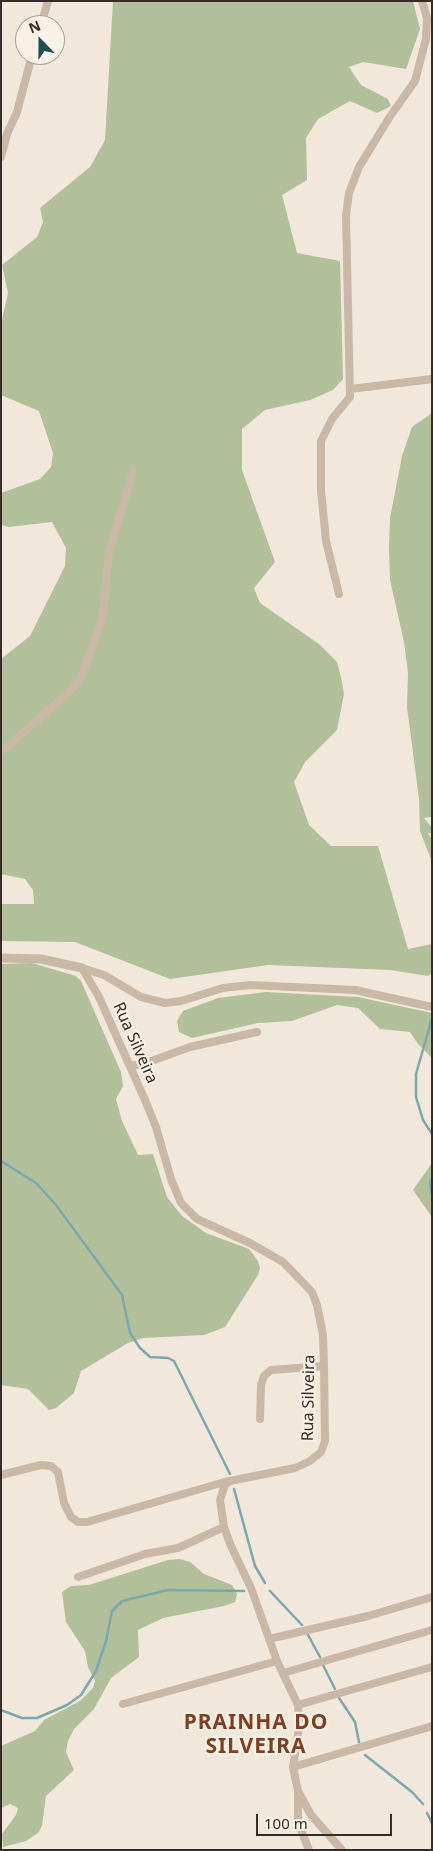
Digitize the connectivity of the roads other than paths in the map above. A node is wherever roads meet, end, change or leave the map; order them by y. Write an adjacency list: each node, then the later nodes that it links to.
1 (48, 1): 3 (street)
2 (422, 1): 7 (street)
3 (44, 15)
4 (29, 65): 5 (street)
5 (1, 158)
6 (432, 379): 7 (street)
7 (351, 389): 9 (street)
8 (133, 472): 10 (street)
9 (339, 594)
10 (1, 752)
11 (1, 958): 12 (street)
12 (82, 968): 13 (street); 15 (street, Rua Silveira)
13 (432, 1007)
14 (257, 1032): 15 (street)
15 (130, 1066): 16 (street, Rua Silveira)
16 (324, 1366): 17 (street); 19 (street, Rua Silveira)
17 (260, 1419)
18 (1, 1475): 19 (street)
19 (230, 1481): 20 (street)
20 (224, 1527): 21 (street); 24 (street)
21 (78, 1577)
22 (432, 1597): 24 (street)
23 (432, 1630): 27 (street)
24 (269, 1639): 25 (street)
25 (277, 1661): 27 (street); 28 (street)
26 (432, 1668): 29 (street)
27 (283, 1673): 29 (street)
28 (123, 1704)
29 (298, 1705): 31 (street)
30 (432, 1726): 31 (street)
31 (293, 1767): 32 (street)
32 (298, 1791): 33 (street); 34 (street)
33 (308, 1850)
34 (342, 1850)

